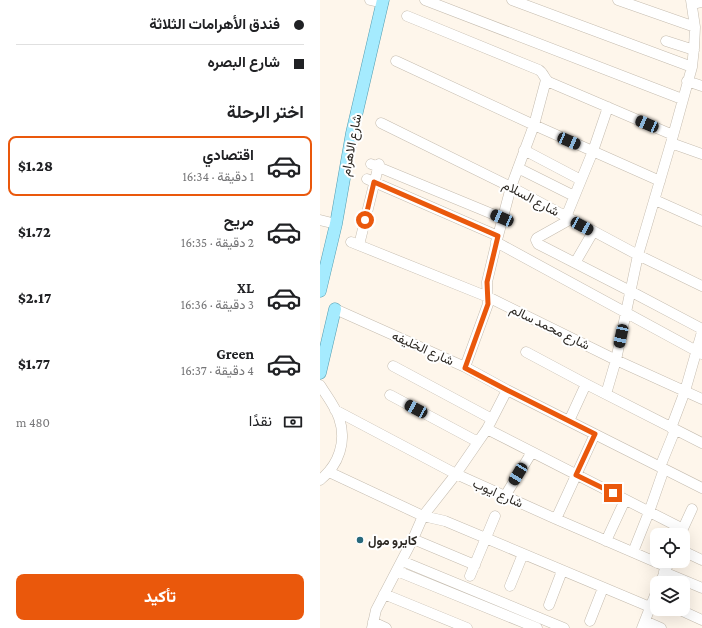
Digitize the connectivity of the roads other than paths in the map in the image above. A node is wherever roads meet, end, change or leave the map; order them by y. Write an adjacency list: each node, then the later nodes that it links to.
1 (370, 0): 5 (street)
2 (426, 0): 16 (street)
3 (512, 0): 12 (street)
4 (618, 0): 8 (street)
5 (383, 1): 35 (main road, شارع الاهرام)
6 (695, 2): 8 (street)
7 (407, 16): 13 (street)
8 (695, 27): 10 (street)
9 (666, 40): 10 (street)
10 (697, 48): 12 (street)
11 (396, 62): 19 (street)
12 (692, 67): 14 (street)
13 (546, 80): 17 (street); 19 (street)
14 (687, 81): 15 (street); 16 (street)
15 (702, 86)
16 (682, 99): 20 (street)
17 (608, 107): 20 (street); 22 (street)
18 (380, 123): 28 (street, شارع السلام)
19 (534, 125): 21 (street); 22 (street)
20 (672, 139): 23 (street); 27 (street)
21 (524, 150): 24 (street); 25 (street)
22 (593, 151): 25 (street); 27 (street)
23 (702, 154)
24 (518, 168): 28 (street); 29 (street)
25 (581, 180): 29 (street)
26 (370, 181): 31 (street); 37 (street); 43 (street, شارع محمد سالم)
27 (660, 182): 30 (street)
28 (511, 187): 31 (street); 32 (street, شارع السلام)
29 (574, 196): 32 (street)
30 (654, 200): 34 (street); 38 (street)
31 (502, 218): 37 (street)
32 (568, 218): 36 (street, شارع السلام); 39 (street)
33 (320, 220): 35 (street)
34 (702, 221)
35 (336, 224): 41 (main road, شارع الاهرام)
36 (593, 232): 38 (street, شارع السلام); 39 (street)
37 (497, 239): 43 (street); 45 (street)
38 (638, 255): 40 (street, شارع السلام); 42 (street)
39 (575, 263): 42 (street)
40 (702, 286)
41 (320, 291)
42 (630, 291): 45 (street); 46 (street)
43 (488, 297): 49 (street, شارع محمد سالم); 51 (street)
44 (335, 309): 51 (street, شارع الخليفه); 52 (main road)
45 (626, 312): 48 (street); 49 (street)
46 (702, 331): 48 (street)
47 (526, 352): 53 (street)
48 (699, 352): 56 (street)
49 (616, 360): 56 (street, شارع محمد سالم); 57 (street)
50 (393, 366): 61 (street)
51 (465, 368): 55 (street, شارع الخليفه)
52 (320, 373)
53 (586, 384): 57 (street); 62 (street)
54 (320, 385): 60 (street)
55 (507, 390): 61 (street); 62 (street, شارع الخليفه)
56 (685, 391): 59 (street, شارع محمد سالم); 64 (street)
57 (606, 394): 64 (street)
58 (390, 395): 66 (street)
59 (702, 399)
60 (335, 410): 70 (street); 71 (street, شارع ايوب)
61 (492, 419): 63 (street)
62 (569, 421): 65 (street, شارع الخليفه)
63 (486, 429): 66 (street); 68 (street)
64 (673, 429): 67 (street); 69 (street)
65 (595, 434): 69 (street, شارع الخليفه); 72 (street)
66 (478, 442): 71 (street)
67 (702, 443)
68 (532, 452): 72 (street); 75 (street)
69 (662, 468): 74 (street, شارع الخليفه); 78 (street)
70 (329, 472): 73 (street); 79 (street)
71 (456, 474): 75 (street, شارع ايوب); 79 (street)
72 (576, 475): 76 (street); 81 (street)
73 (320, 480)
74 (702, 488)
75 (505, 496): 81 (street, شارع ايوب)
76 (625, 500): 78 (street); 86 (street)
77 (692, 509): 83 (street)
78 (650, 512): 82 (street); 87 (street)
79 (423, 516): 84 (street); 85 (street)
80 (495, 516): 84 (street)
81 (556, 519): 86 (street, شارع ايوب)
82 (676, 528)
83 (684, 528)
84 (486, 538): 88 (street); 93 (street)
85 (413, 539): 92 (street); 93 (street)
86 (606, 541): 87 (street, شارع ايوب)
87 (633, 552): 90 (street, شارع ايوب)
88 (523, 554): 96 (street); 98 (street)
89 (690, 554): 91 (street)
90 (650, 559)
91 (702, 560)
92 (402, 561): 95 (street); 113 (street)
93 (475, 565): 97 (street)
94 (670, 568): 100 (street, شارع ايوب)
95 (397, 571): 101 (street); 112 (street)
96 (562, 571): 99 (street); 103 (street)
97 (470, 576)
98 (510, 586)
99 (603, 588): 102 (street); 107 (street)
100 (702, 588)
101 (384, 594): 109 (street); 111 (street)
102 (650, 598)
103 (549, 605)
104 (650, 608): 108 (street)
105 (690, 614): 106 (street)
106 (702, 620)
107 (590, 621)
108 (643, 624): 114 (street)
109 (372, 625): 110 (street)
110 (386, 628)
111 (467, 628)
112 (537, 628)
113 (564, 628)
114 (661, 628)

